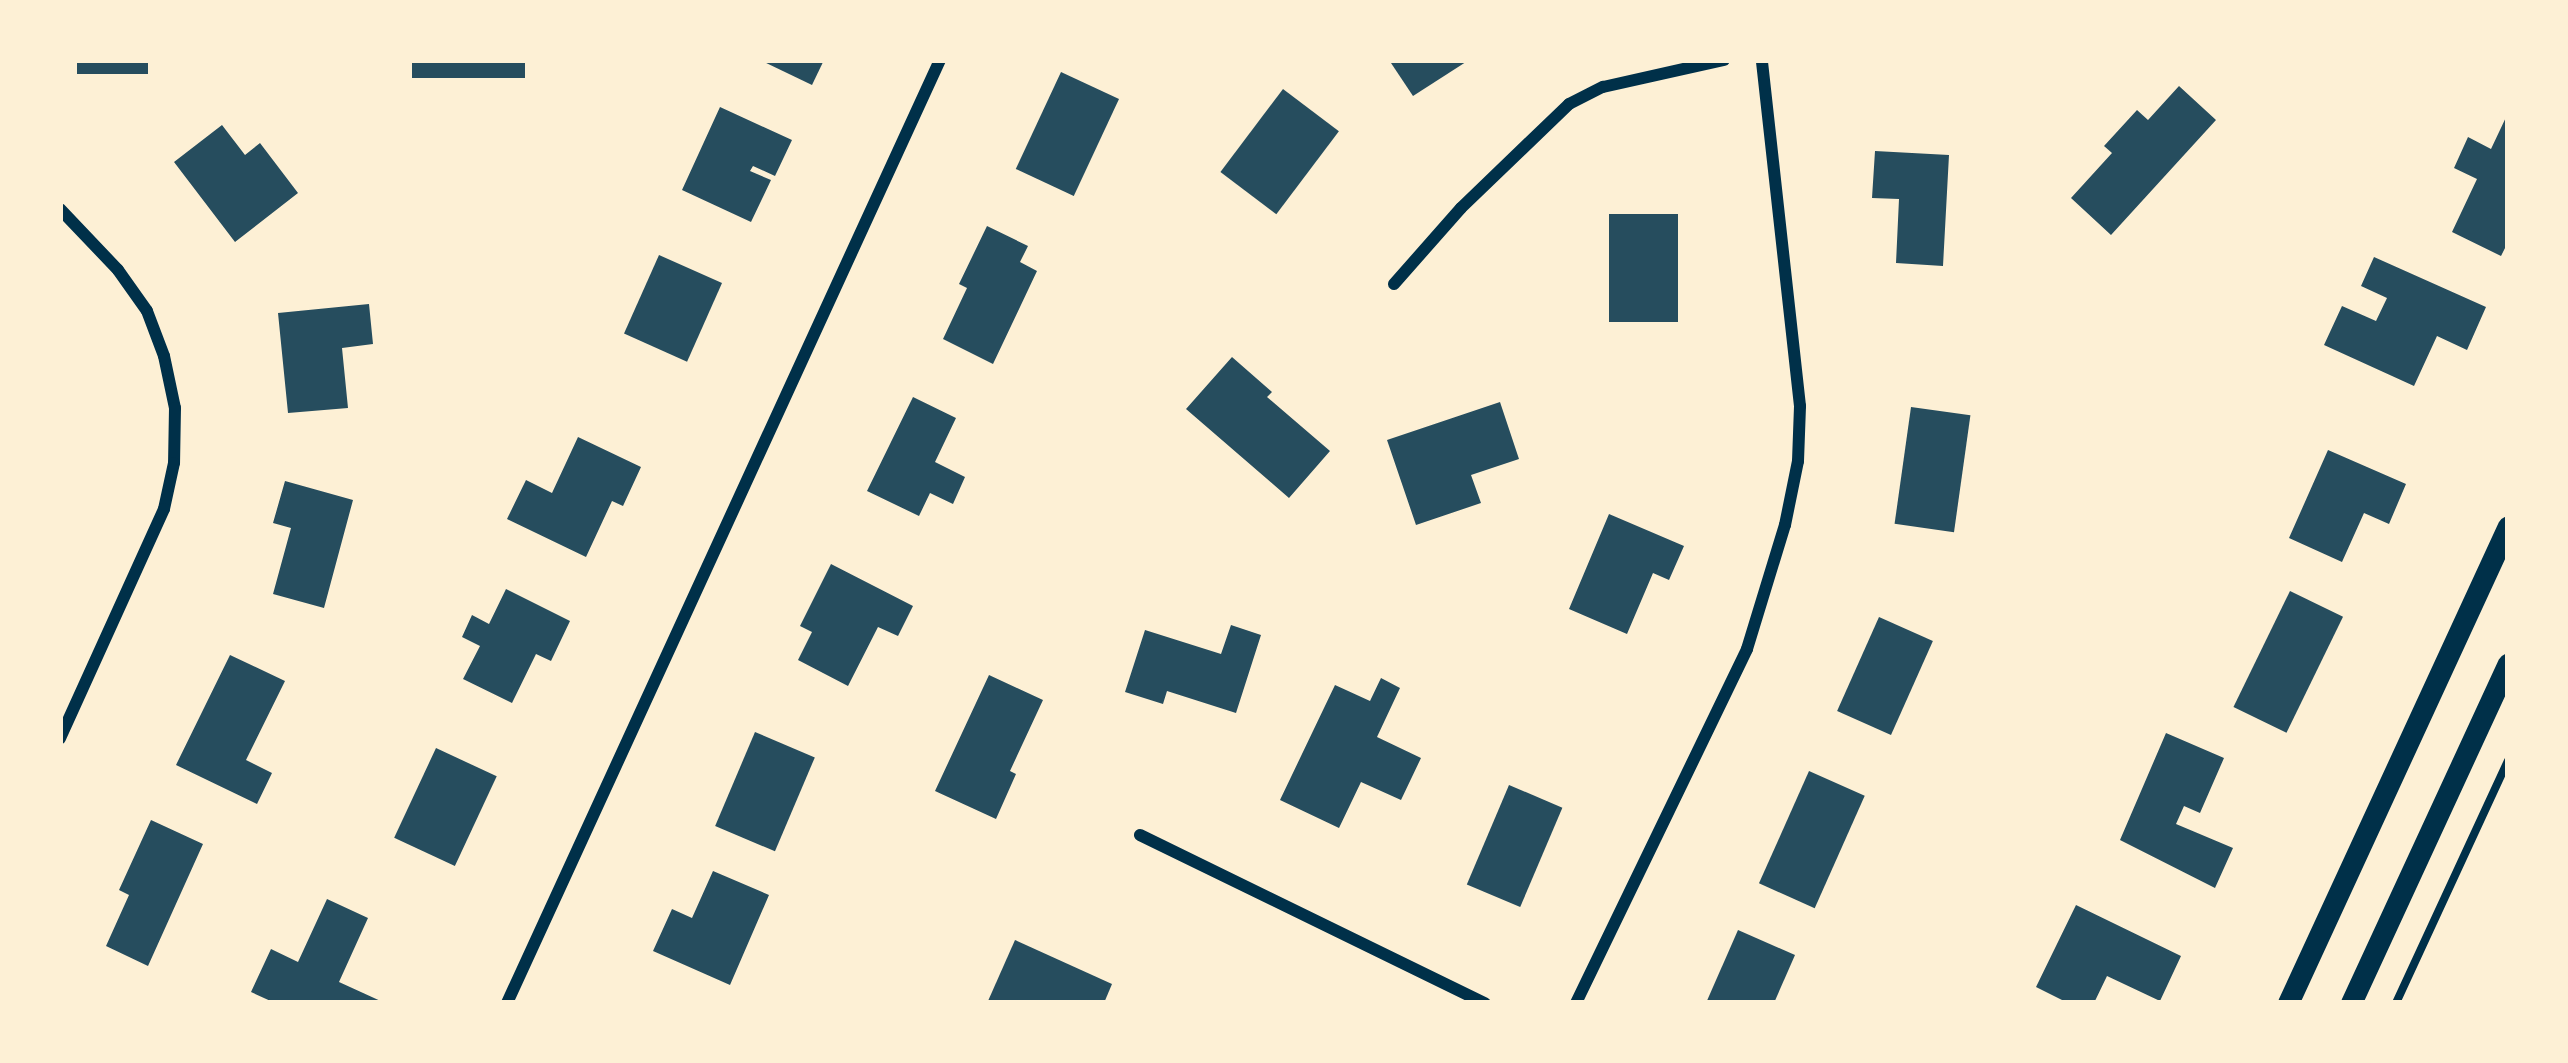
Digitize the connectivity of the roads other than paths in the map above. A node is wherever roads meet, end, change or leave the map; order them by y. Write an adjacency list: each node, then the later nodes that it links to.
1 (940, 60): 10 (street)
2 (1724, 60): 5 (street)
3 (1762, 60): 12 (street)
4 (60, 209): 8 (street)
5 (1394, 284)
6 (2508, 526): 13 (street)
7 (2508, 663): 14 (street)
8 (60, 738)
9 (1140, 835): 11 (street)
10 (507, 1003)
11 (1486, 1003)
12 (1576, 1003)
13 (2288, 1003)
14 (2351, 1003)

